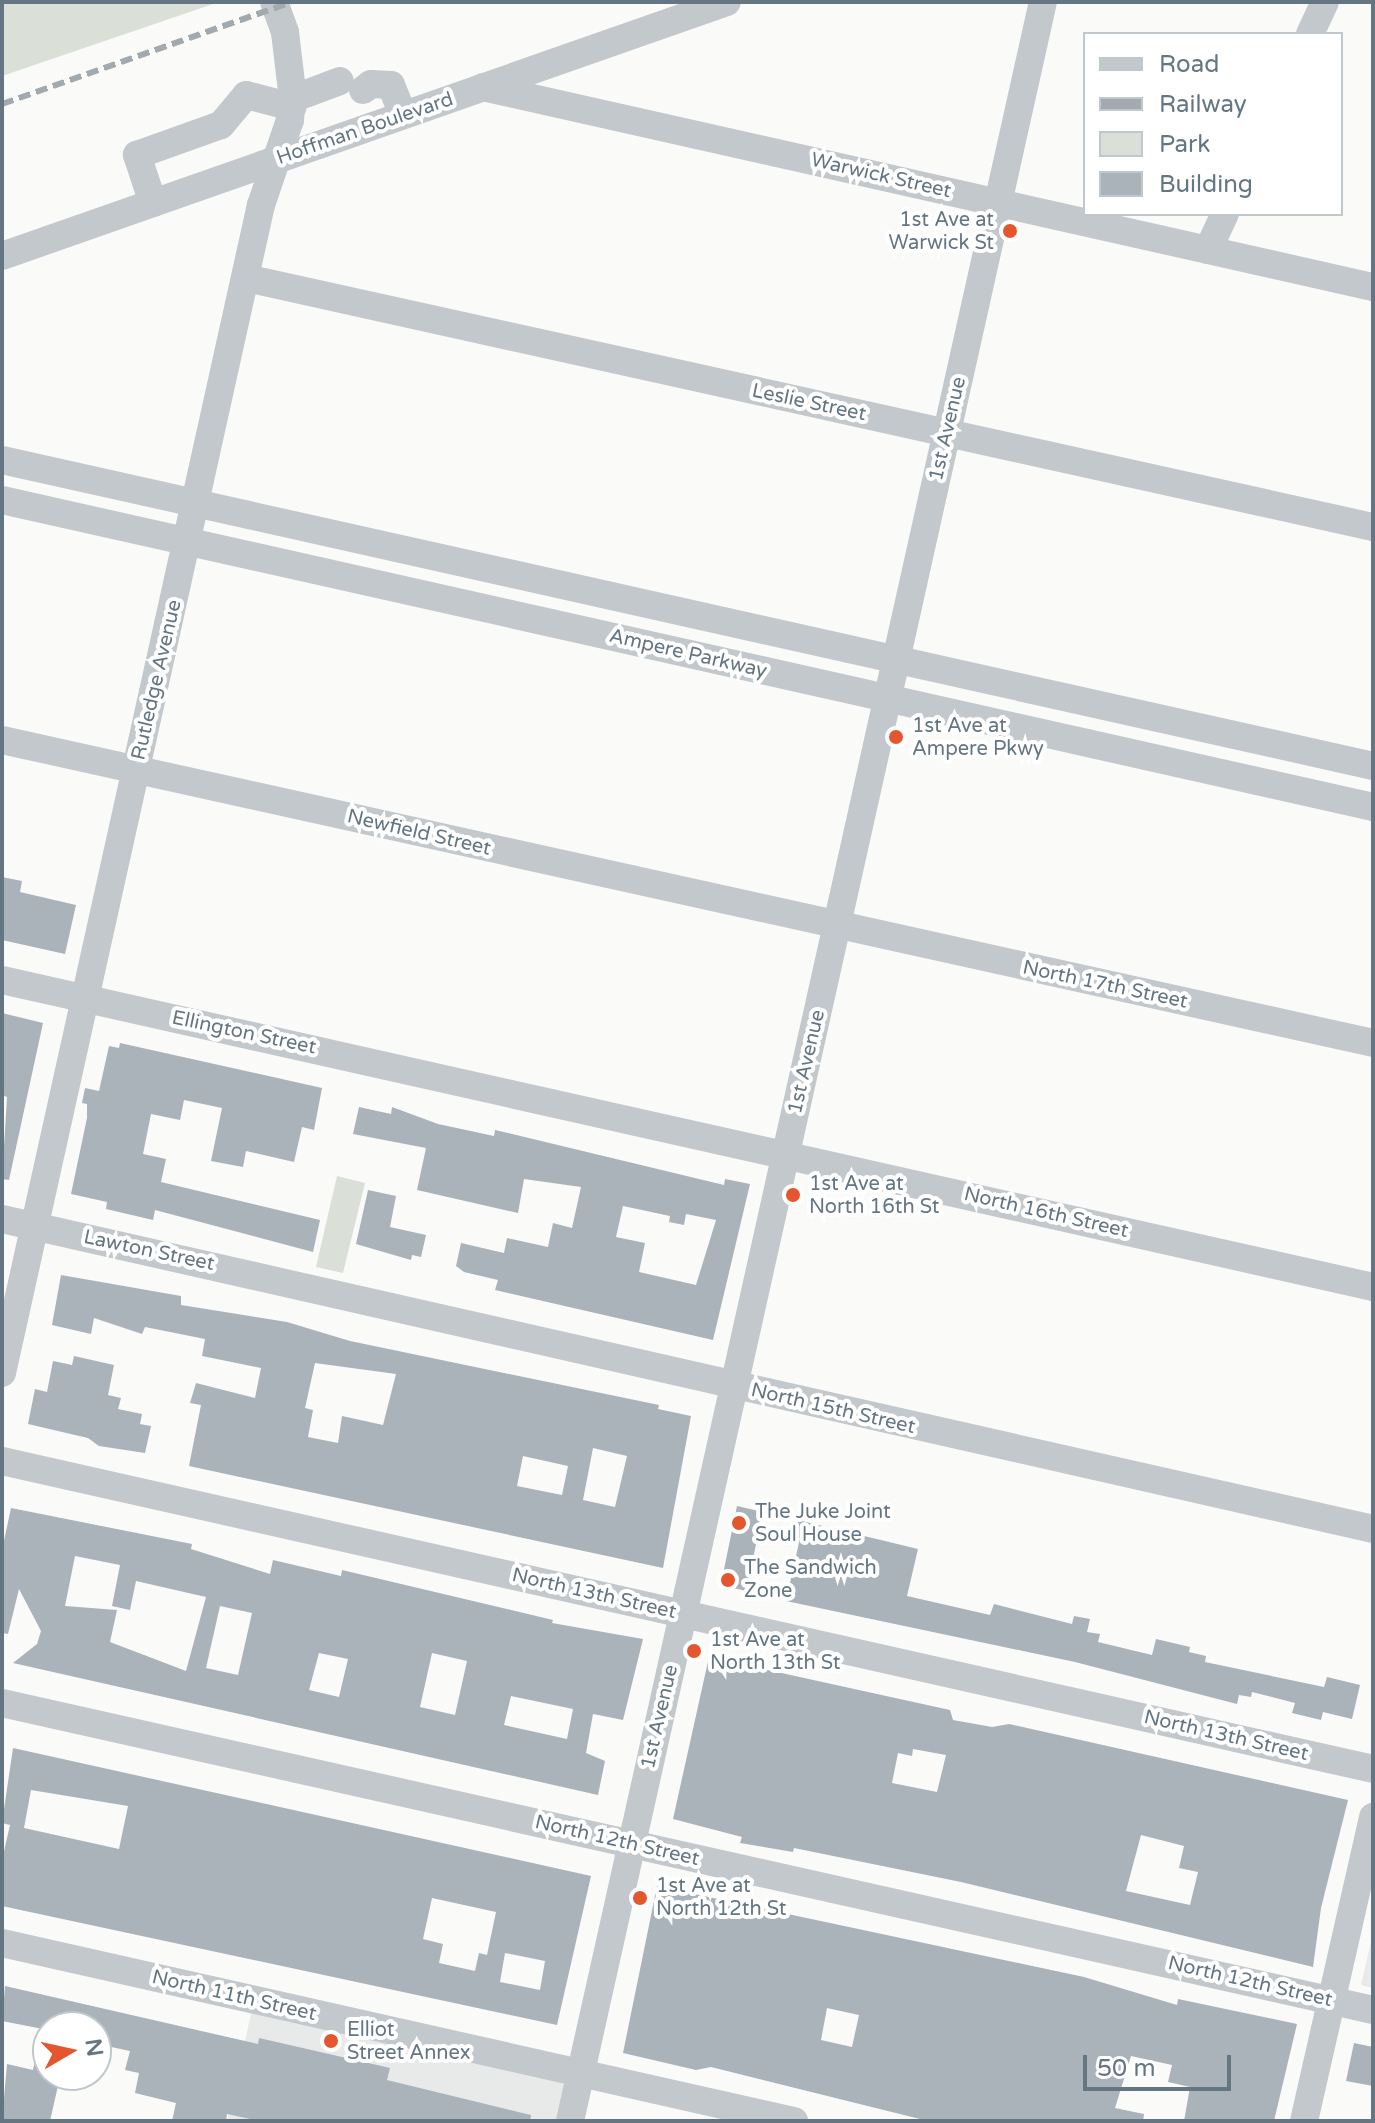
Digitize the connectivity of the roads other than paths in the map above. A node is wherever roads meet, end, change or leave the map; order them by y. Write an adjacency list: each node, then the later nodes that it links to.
1 (258, 2): 7 (street, Rutledge Avenue)
2 (274, 2): 7 (street, Rutledge Avenue)
3 (727, 2): 8 (street, Hoffman Boulevard)
4 (1043, 2): 13 (street, 1st Avenue)
5 (1325, 2): 6 (street)
6 (1311, 32)
7 (283, 49): 9 (street, Rutledge Avenue)
8 (483, 87): 10 (street, Hoffman Boulevard); 13 (street, Warwick Street)
9 (292, 103): 10 (street); 11 (street, Rutledge Avenue); 12 (street)
10 (403, 115): 11 (street, Hoffman Boulevard)
11 (273, 161): 12 (street, Hoffman Boulevard); 17 (street, Rutledge Avenue)
12 (153, 203): 16 (street, Hoffman Boulevard)
13 (998, 203): 15 (street, Warwick Street); 19 (street, 1st Avenue)
14 (1224, 216): 15 (street)
15 (1208, 250): 18 (street, Warwick Street)
16 (2, 256)
17 (246, 278): 19 (street, Leslie Street); 22 (street, Rutledge Avenue)
18 (1373, 287)
19 (947, 433): 23 (street, Leslie Street); 25 (street, 1st Avenue)
20 (2, 460): 22 (street, Ampere Parkway)
21 (2, 500): 24 (street, Ampere Parkway)
22 (196, 503): 24 (street, Rutledge Avenue); 25 (street, Ampere Parkway)
23 (1373, 527)
24 (188, 541): 26 (street, Ampere Parkway); 29 (street, Rutledge Avenue)
25 (896, 660): 26 (street, 1st Avenue); 28 (street, Ampere Parkway)
26 (887, 698): 30 (street, Ampere Parkway); 31 (street, 1st Avenue)
27 (2, 740): 29 (street, Newfield Street)
28 (1373, 766)
29 (137, 770): 31 (street, Newfield Street); 33 (street, Rutledge Avenue)
30 (1373, 807)
31 (837, 926): 34 (street, North 17th Street); 36 (street, 1st Avenue)
32 (2, 980): 33 (street, Ellington Street)
33 (87, 999): 35 (street, Ellington Street); 38 (street, Rutledge Avenue)
34 (1373, 1043)
35 (485, 1086): 36 (street, North 16th Street)
36 (786, 1155): 40 (street, North 16th Street); 42 (street, 1st Avenue)
37 (2, 1219): 38 (street, Lawton Street)
38 (37, 1227): 39 (street, Lawton Street); 41 (street, Rutledge Avenue)
39 (295, 1283): 42 (street, North 15th Street)
40 (1373, 1287)
41 (2, 1373)
42 (734, 1387): 44 (street, North 15th Street); 45 (street, 1st Avenue)
43 (2, 1461): 45 (street, North 13th Street)
44 (1373, 1529)
45 (683, 1614): 47 (street, North 13th Street); 49 (street, 1st Avenue)
46 (2, 1703): 49 (street, North 12th Street)
47 (1373, 1769)
48 (1373, 1821): 51 (street)
49 (632, 1844): 51 (street, North 12th Street); 53 (street, 1st Avenue)
50 (2, 1943): 53 (street, North 11th Street)
51 (1332, 2001): 52 (street, North 12th Street); 56 (street)
52 (1373, 2010)
53 (581, 2074): 54 (street, 1st Avenue); 55 (street, North 11th Street)
54 (570, 2121)
55 (794, 2121)
56 (1304, 2121)

